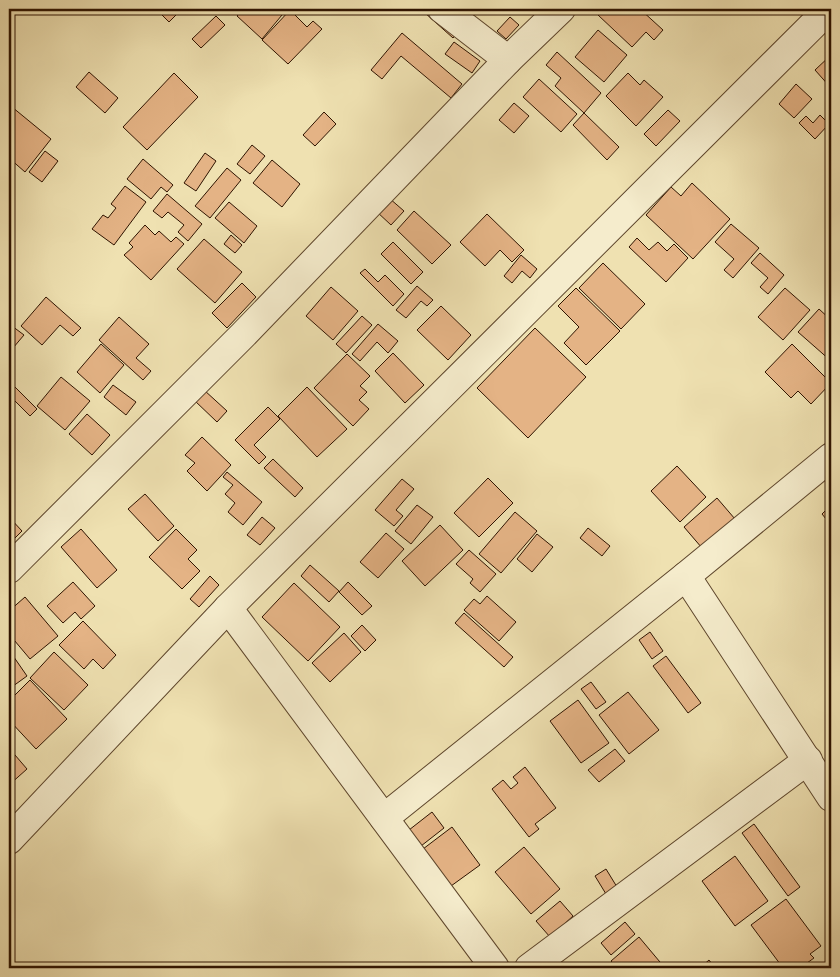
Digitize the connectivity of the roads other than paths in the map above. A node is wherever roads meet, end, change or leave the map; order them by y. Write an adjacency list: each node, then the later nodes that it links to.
1 (442, 9): 4 (street)
2 (561, 9): 4 (street)
3 (829, 9): 8 (street)
4 (508, 60): 6 (street)
5 (831, 457): 7 (street)
6 (9, 569)
7 (686, 576): 9 (street); 11 (street)
8 (228, 608): 11 (street); 12 (street)
9 (808, 760): 10 (street); 14 (street)
10 (831, 796)
11 (384, 818): 13 (street)
12 (9, 840)
13 (495, 968)
14 (529, 968)

